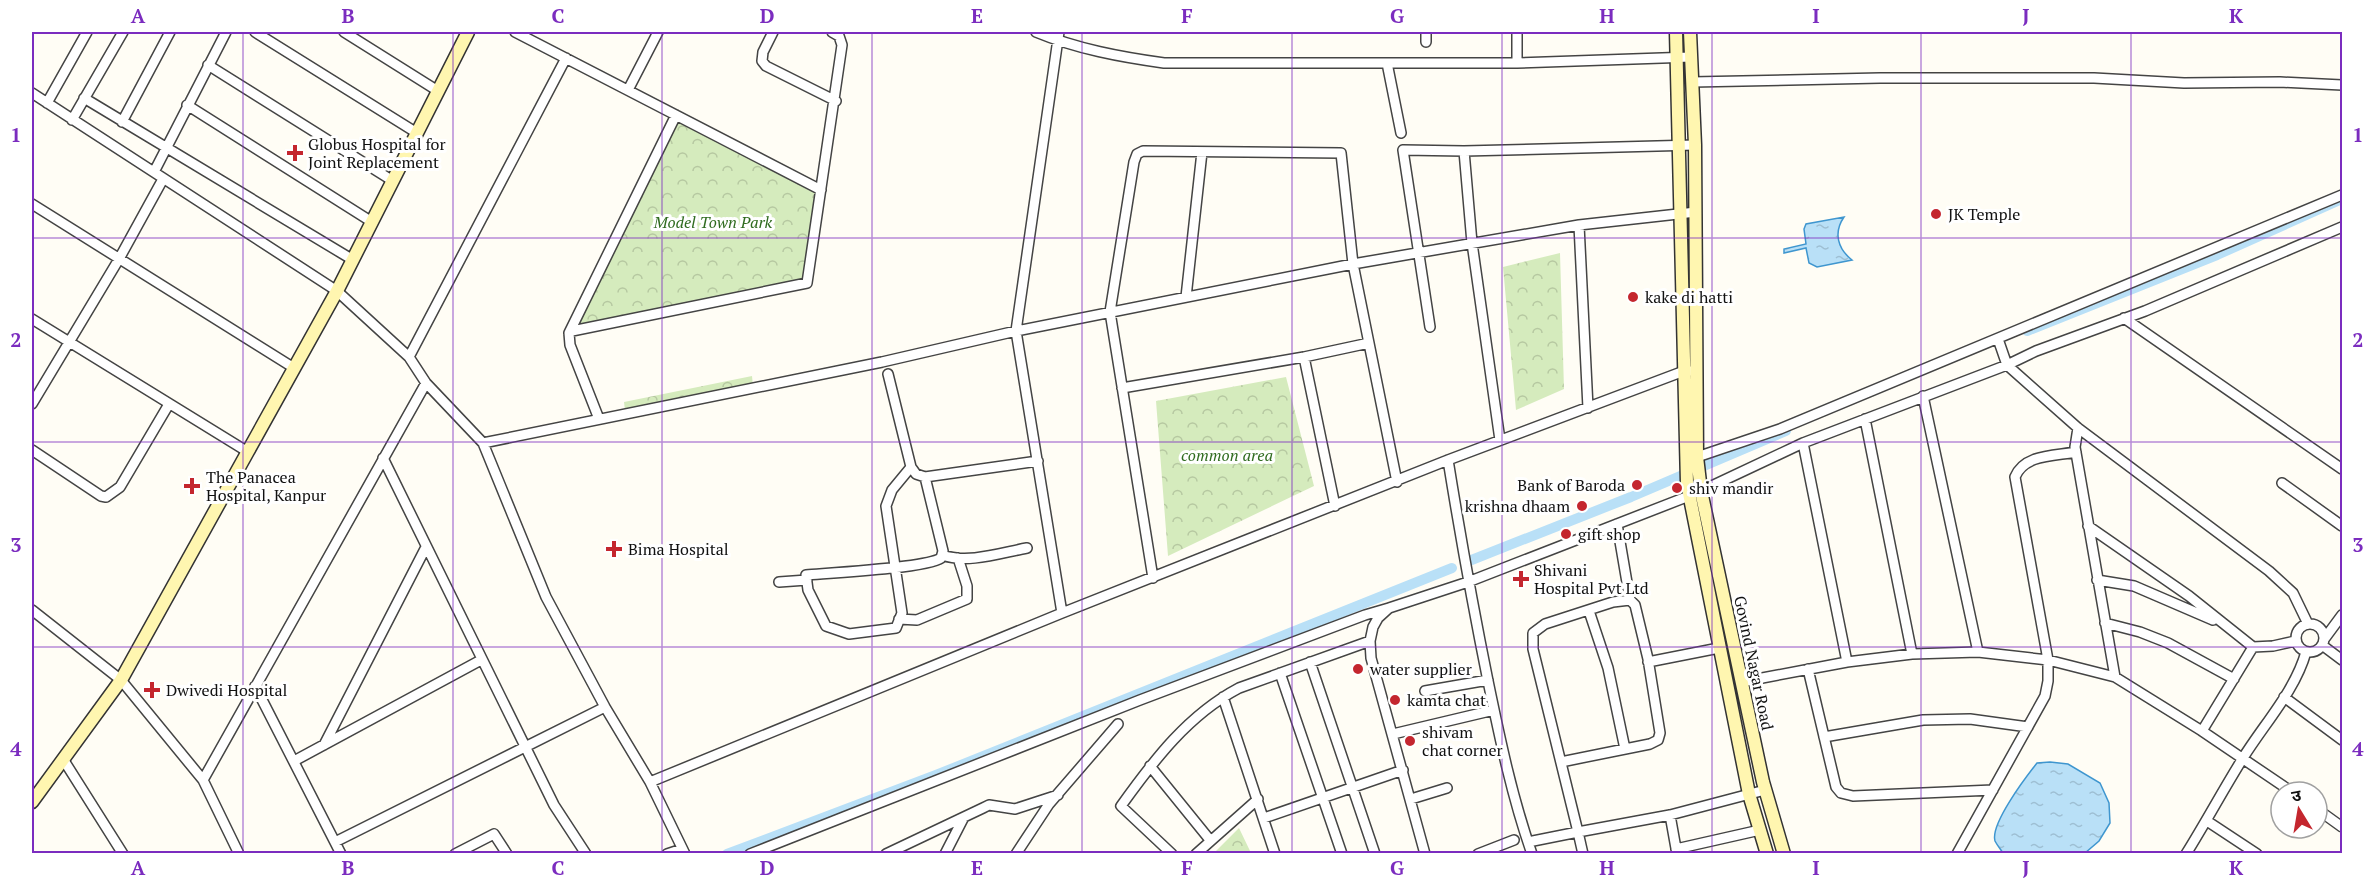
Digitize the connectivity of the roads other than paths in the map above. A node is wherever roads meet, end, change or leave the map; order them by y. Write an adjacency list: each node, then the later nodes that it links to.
1 (87, 32): 32 (street)
2 (123, 32): 30 (street)
3 (170, 32): 36 (street)
4 (226, 32): 24 (street)
5 (255, 32): 37 (street)
6 (344, 32): 28 (street)
7 (468, 32): 28 (main road)
8 (515, 32): 21 (street)
9 (658, 32): 27 (street)
10 (773, 32): 31 (street)
11 (832, 32): 31 (street)
12 (1036, 32): 17 (street)
13 (1426, 32): 18 (street)
14 (1517, 32): 23 (street)
15 (1676, 32): 19 (main road)
16 (1690, 32): 20 (main road)
17 (1057, 36): 22 (street); 66 (street)
18 (1426, 42)
19 (1677, 57): 20 (street); 23 (street); 40 (main road)
20 (1691, 57): 25 (main road)
21 (566, 58): 27 (street); 71 (street)
22 (1388, 63): 23 (street); 38 (street)
23 (1517, 63)
24 (208, 65): 33 (street); 46 (street)
25 (1692, 82): 26 (street); 39 (main road)
26 (2343, 85)
27 (628, 90): 34 (street)
28 (438, 91): 37 (main road)
29 (32, 93): 32 (street)
30 (84, 98): 35 (street); 36 (street)
31 (836, 101): 47 (street)
32 (47, 103): 35 (street)
33 (188, 105): 41 (street); 52 (street)
34 (676, 115): 47 (street); 67 (street)
35 (72, 120): 44 (street)
36 (122, 122): 41 (street)
37 (417, 133): 46 (main road)
38 (1401, 134)
39 (1695, 145): 40 (street); 50 (main road)
40 (1677, 146): 42 (street); 51 (main road)
41 (166, 149): 44 (street); 58 (street)
42 (1464, 151): 55 (street); 56 (street)
43 (1202, 152): 59 (street); 61 (street); 62 (street)
44 (153, 172): 45 (street)
45 (163, 179): 57 (street); 60 (street)
46 (393, 181): 52 (main road)
47 (821, 190): 67 (street)
48 (2343, 195): 68 (street)
49 (32, 204): 57 (street)
50 (1696, 212): 51 (street); 75 (main road)
51 (1681, 214): 53 (street); 76 (main road)
52 (372, 222): 58 (main road)
53 (1579, 225): 55 (street); 83 (street)
54 (2343, 227): 63 (street)
55 (1472, 243): 56 (street); 87 (street)
56 (1417, 253): 59 (street); 65 (street)
57 (119, 259): 69 (street); 74 (street)
58 (353, 260): 60 (main road)
59 (1353, 264): 61 (street); 70 (street)
60 (337, 291): 71 (street); 74 (main road)
61 (1186, 297): 62 (street)
62 (1110, 312): 66 (street); 79 (street)
63 (2124, 318): 73 (street); 98 (street)
64 (32, 319): 69 (street)
65 (1430, 327)
66 (1017, 331): 84 (street); 95 (street)
67 (569, 333): 84 (street)
68 (1998, 339): 73 (street); 96 (street)
69 (69, 342): 81 (street); 82 (street)
70 (1369, 343): 72 (street); 100 (street)
71 (409, 357): 78 (street)
72 (1304, 357): 79 (street); 103 (street)
73 (2007, 365): 80 (street); 86 (street)
74 (294, 368): 91 (main road)
75 (1698, 370): 76 (street); 96 (main road)
76 (1684, 371): 83 (street); 96 (main road)
77 (888, 374): 97 (street)
78 (426, 383): 88 (street); 93 (street)
79 (1122, 388): 112 (street)
80 (1923, 396): 85 (street); 132 (street)
81 (32, 401)
82 (169, 404): 90 (street); 91 (street)
83 (1588, 408): 87 (street)
84 (599, 418): 88 (street)
85 (1865, 419): 89 (street); 134 (street)
86 (2078, 428): 92 (street); 126 (street)
87 (1500, 440): 94 (street)
88 (483, 443): 152 (street)
89 (1803, 443): 102 (street); 140 (street)
90 (32, 450)
91 (248, 452): 145 (main road)
92 (2076, 452): 105 (street); 136 (street)
93 (383, 458): 107 (street); 148 (street)
94 (1448, 460): 100 (street); 116 (street)
95 (1038, 461): 99 (street); 121 (street)
96 (1693, 461): 102 (main road); 102 (main road, Govind Nagar Road)
97 (911, 467): 99 (street); 111 (street)
98 (2343, 469)
99 (925, 477): 109 (street)
100 (1397, 482): 103 (street)
101 (2282, 483): 106 (street)
102 (1692, 490): 104 (street); 131 (main road, Govind Nagar Road); 147 (main road, Govind Nagar Road)
103 (1335, 506): 112 (street)
104 (1617, 524): 116 (street); 117 (street)
105 (2088, 526): 114 (street); 125 (street)
106 (2343, 526)
107 (426, 547): 135 (street); 160 (street)
108 (1026, 548): 110 (street)
109 (942, 555): 110 (street); 111 (street)
110 (958, 558): 123 (street)
111 (896, 566): 113 (street); 123 (street)
112 (1153, 578): 121 (street)
113 (807, 580): 115 (street); 123 (street)
114 (2097, 580): 124 (street); 125 (street)
115 (779, 582)
116 (1468, 582): 118 (street); 146 (street)
117 (1630, 600): 120 (street); 139 (street)
118 (1389, 608): 127 (street); 203 (street)
119 (32, 610): 145 (street)
120 (1589, 611): 162 (street); 166 (street)
121 (1062, 614): 171 (street)
122 (2343, 615): 129 (street)
123 (899, 619)
124 (2105, 623): 143 (street); 144 (street)
125 (2223, 624): 130 (street)
126 (2308, 624): 128 (street); 129 (street)
127 (1370, 641): 138 (street); 157 (street)
128 (2295, 641): 130 (street); 133 (street)
129 (2323, 642): 133 (street); 137 (street)
130 (2253, 647): 144 (street)
131 (1719, 648): 139 (street); 176 (main road, Govind Nagar Road)
132 (1978, 652): 134 (street); 136 (street)
133 (2306, 652): 151 (street)
134 (1912, 654): 140 (street)
135 (481, 660): 160 (street); 161 (street)
136 (2048, 660): 143 (street); 155 (street)
137 (2343, 660)
138 (1310, 662): 142 (street); 172 (street)
139 (1648, 662): 162 (street)
140 (1847, 662): 141 (street)
141 (1808, 669): 147 (street); 158 (street)
142 (1280, 673): 150 (street); 178 (street)
143 (2115, 677): 156 (street)
144 (2234, 679): 156 (street)
145 (121, 680): 164 (main road); 169 (street)
146 (1488, 680): 149 (street); 153 (street)
147 (1741, 682): 174 (main road, Govind Nagar Road)
148 (255, 686): 165 (street); 169 (street)
149 (1425, 691)
150 (1223, 697): 167 (street); 179 (street)
151 (2284, 697): 159 (street); 163 (street)
152 (605, 707): 161 (street); 171 (street)
153 (1494, 710): 157 (street); 193 (street)
154 (1118, 724): 177 (street)
155 (2028, 727): 158 (street); 175 (street)
156 (2202, 731): 163 (street)
157 (1393, 734): 168 (street)
158 (1824, 737): 175 (street)
159 (2343, 740)
160 (324, 745): 165 (street)
161 (525, 748): 192 (street); 201 (street)
162 (1625, 749): 166 (street)
163 (2243, 758): 170 (street); 186 (street)
164 (63, 759): 181 (main road); 196 (street)
165 (294, 761): 192 (street)
166 (1561, 762): 189 (street)
167 (1150, 766): 190 (street); 207 (street)
168 (1403, 770): 172 (street); 180 (street)
169 (203, 780): 197 (street)
170 (2275, 780)
171 (650, 782): 194 (street)
172 (1352, 788): 178 (street); 211 (street)
173 (1447, 788): 180 (street)
174 (1765, 790): 176 (street); 217 (main road, Govind Nagar Road)
175 (1993, 790): 218 (street)
176 (1749, 794): 182 (street); 188 (main road, Govind Nagar Road)
177 (1058, 795): 183 (street); 206 (street)
178 (1323, 798): 185 (street); 210 (street)
179 (1258, 799): 185 (street); 190 (street)
180 (1411, 799): 212 (street)
181 (32, 802)
182 (1670, 815): 189 (street); 195 (street)
183 (964, 817): 204 (street); 205 (street)
184 (2329, 817): 187 (street)
185 (1264, 818): 209 (street)
186 (2207, 821): 219 (street); 220 (street)
187 (2343, 827)
188 (1760, 830): 195 (street); 216 (main road, Govind Nagar Road)
189 (1578, 832): 193 (street); 215 (street)
190 (1210, 840): 208 (street)
191 (1514, 840): 213 (street)
192 (334, 842): 198 (street)
193 (1528, 842): 214 (street)
194 (684, 851): 202 (street)
195 (1677, 851)
196 (123, 854)
197 (239, 854)
198 (341, 854)
199 (455, 854): 200 (street)
200 (507, 854)
201 (586, 854)
202 (667, 854)
203 (750, 854)
204 (886, 854)
205 (945, 854)
206 (1016, 854)
207 (1172, 854)
208 (1196, 854)
209 (1275, 854)
210 (1342, 854)
211 (1375, 854)
212 (1425, 854)
213 (1478, 854)
214 (1532, 854)
215 (1583, 854)
216 (1767, 854)
217 (1784, 854)
218 (1957, 854)
219 (2186, 854)
220 (2257, 854)

